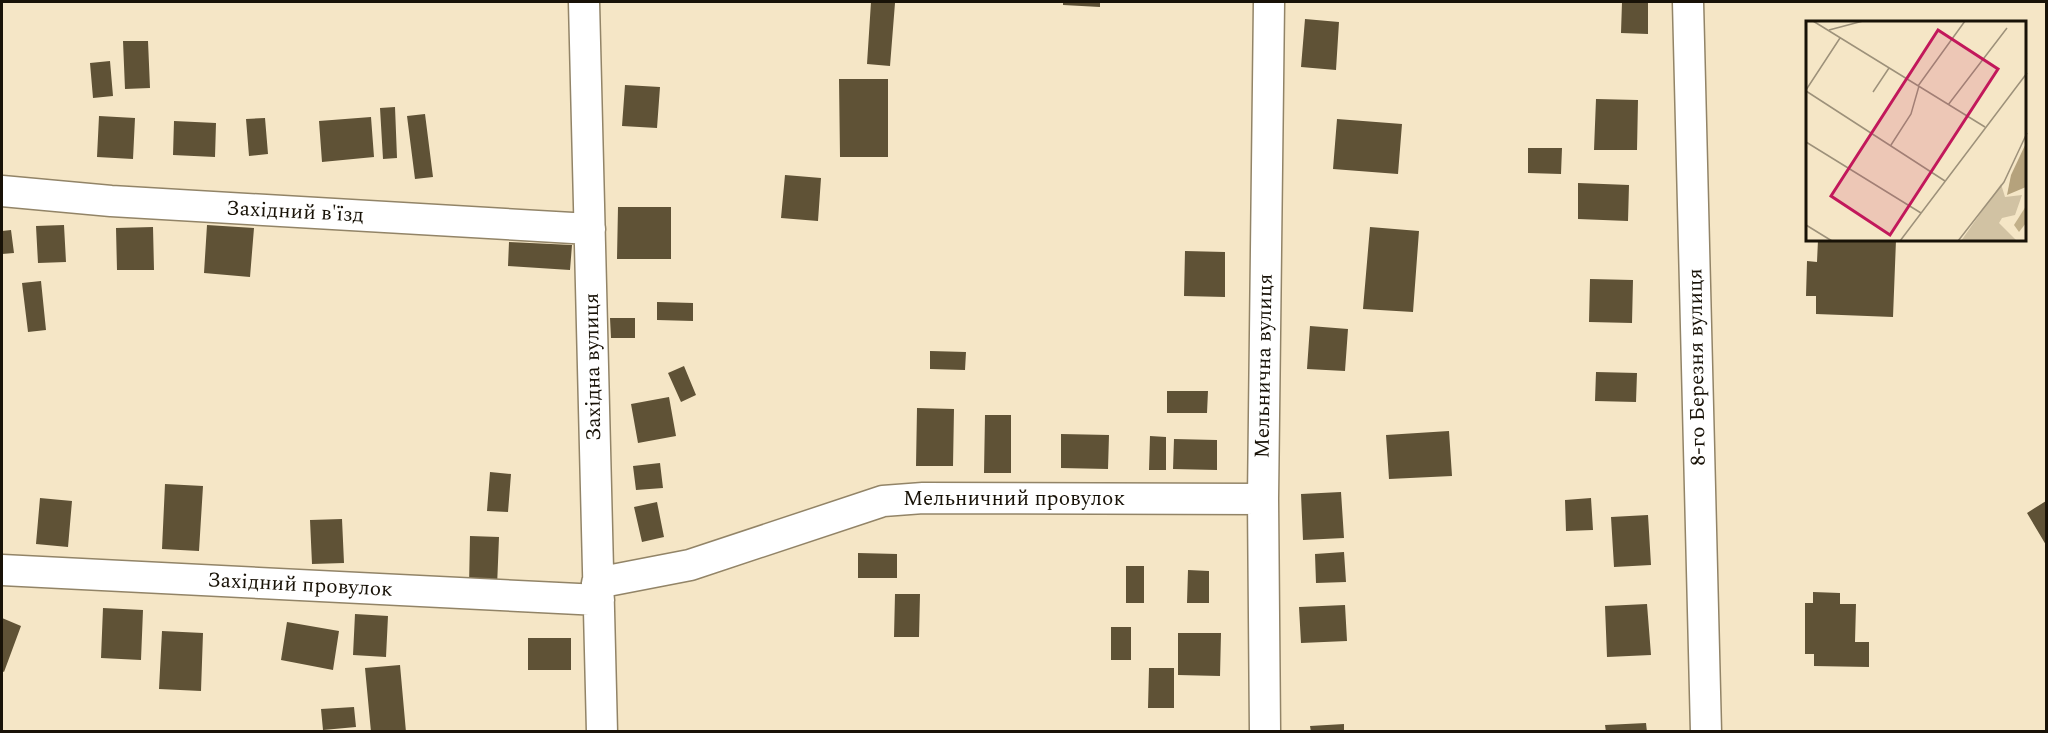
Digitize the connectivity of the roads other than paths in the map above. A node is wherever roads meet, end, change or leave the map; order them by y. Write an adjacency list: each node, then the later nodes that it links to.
1 (584, 2): 5 (street, Західна вулиця)
2 (1269, 2): 6 (street, Мельнична вулиця)
3 (1688, 2): 11 (street, 8-го Березня вулиця)
4 (2, 191): 5 (street, Західний в'їзд)
5 (590, 229): 8 (street, Західна вулиця)
6 (1263, 499): 8 (street, Мельничний провулок); 10 (street, Мельнична вулиця)
7 (2, 570): 8 (street, Західний провулок)
8 (598, 592): 9 (street, Західна вулиця)
9 (602, 732)
10 (1265, 732)
11 (1706, 732)

